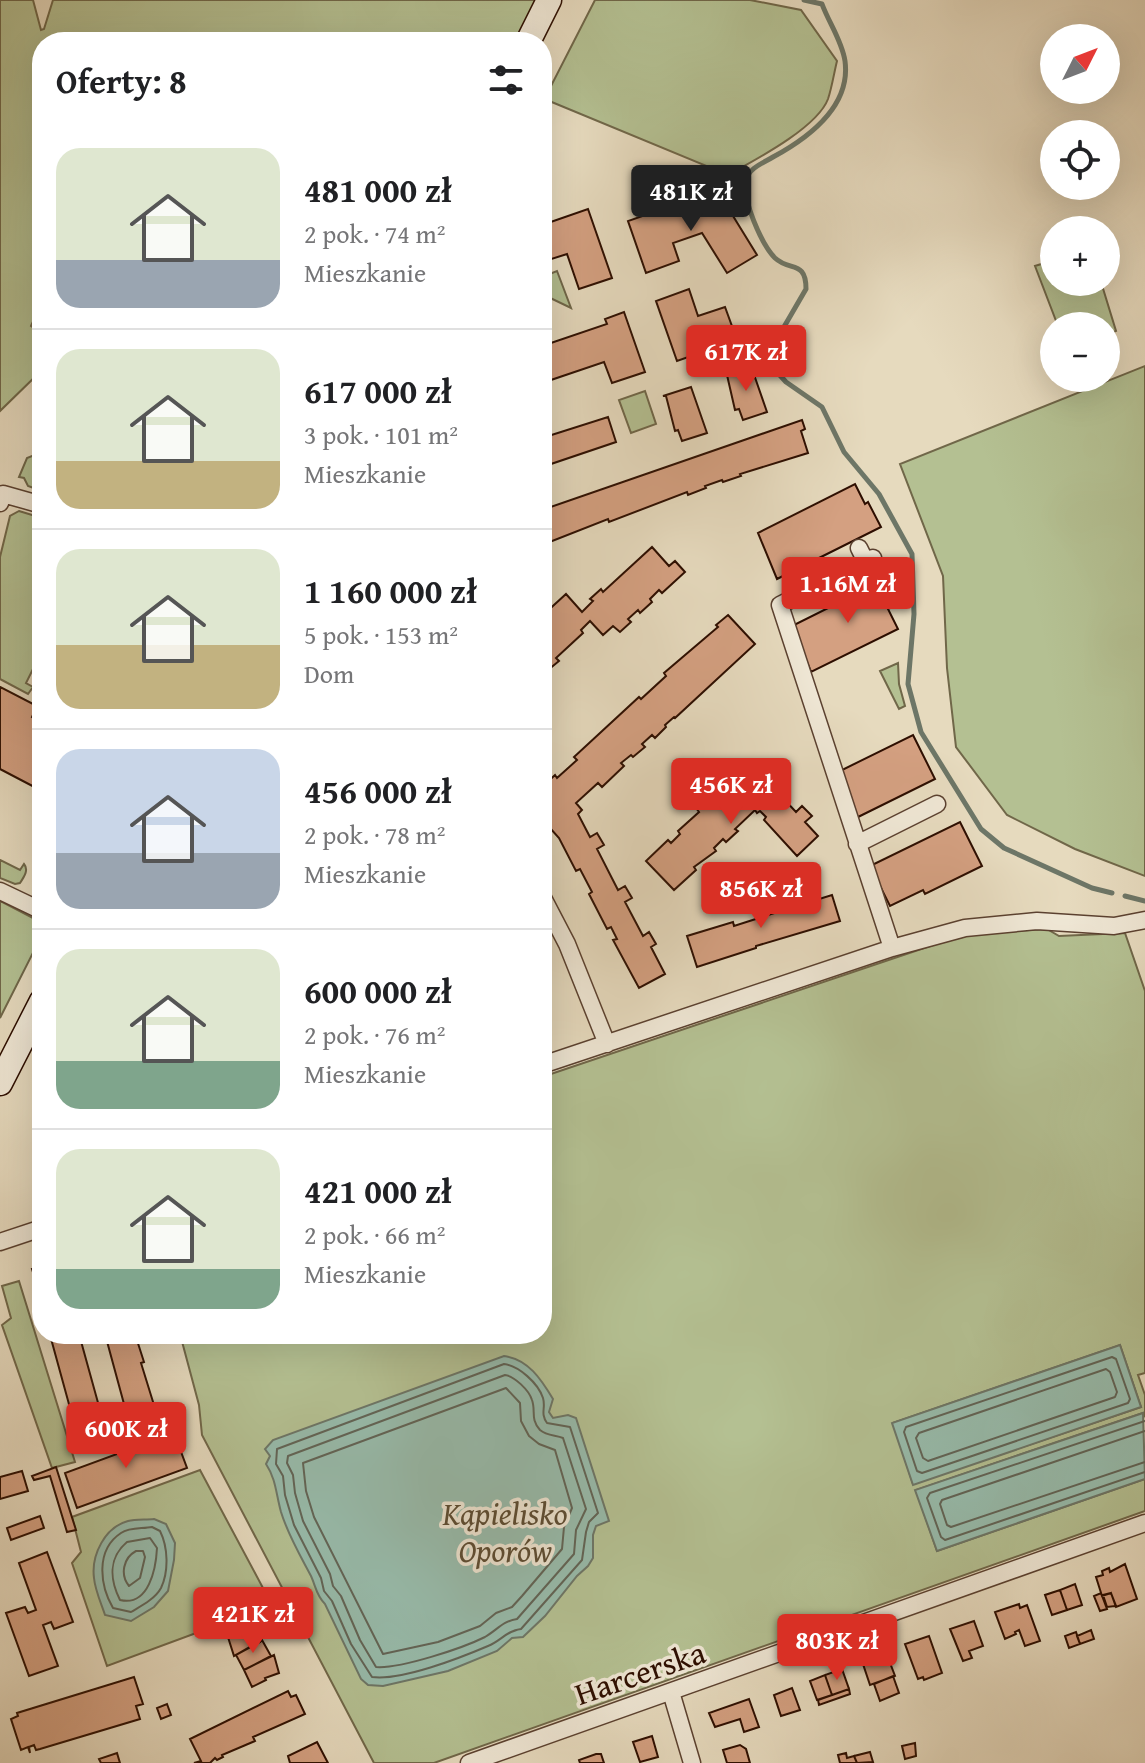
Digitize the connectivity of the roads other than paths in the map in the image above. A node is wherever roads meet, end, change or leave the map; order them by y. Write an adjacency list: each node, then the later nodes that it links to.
1 (549, 0): 2 (street)
2 (533, 32)
3 (32, 502): 4 (street)
4 (0, 503)
5 (868, 561): 7 (street)
6 (937, 804): 7 (street)
7 (857, 844): 12 (street)
8 (0, 891): 9 (street)
9 (32, 906)
10 (552, 916): 14 (street)
11 (1145, 920): 12 (street)
12 (892, 948): 14 (street)
13 (32, 1021): 16 (street)
14 (607, 1044): 15 (street)
15 (552, 1062)
16 (0, 1083)
17 (32, 1231): 18 (street)
18 (0, 1242)
19 (1145, 1523): 20 (street, Harcerska)
20 (671, 1692): 21 (street, Harcerska); 22 (street)
21 (469, 1763)
22 (692, 1763)

